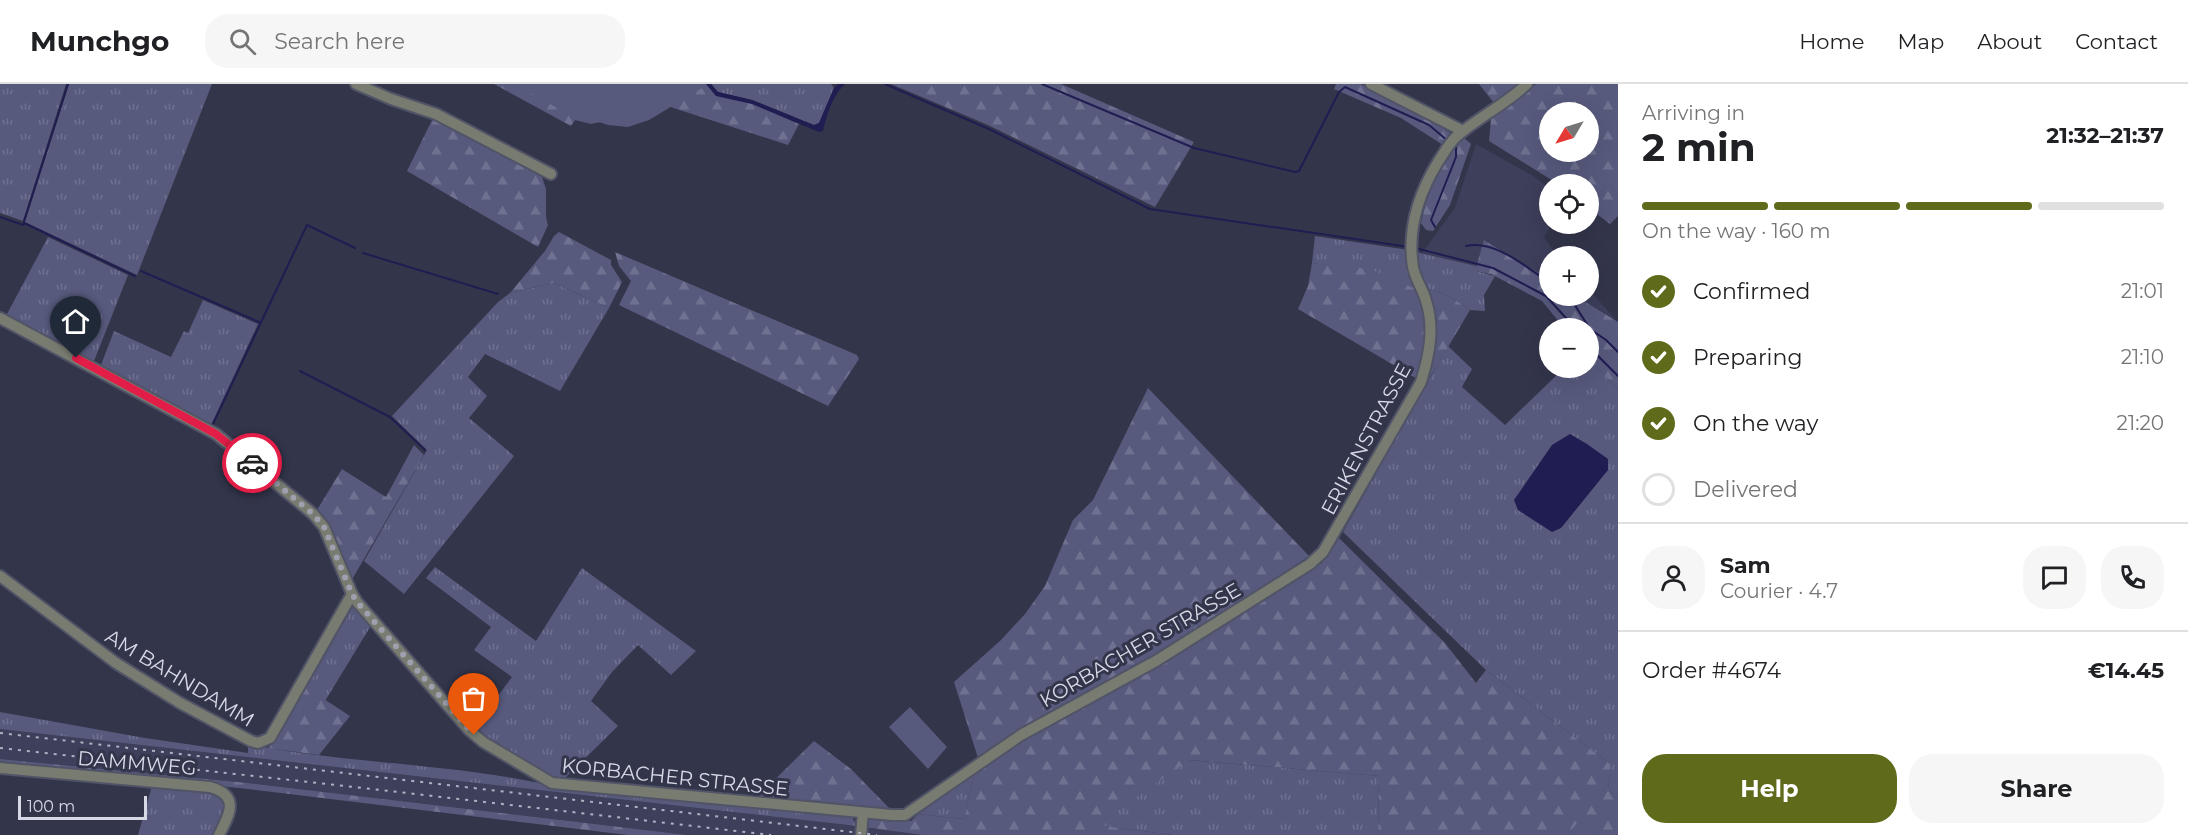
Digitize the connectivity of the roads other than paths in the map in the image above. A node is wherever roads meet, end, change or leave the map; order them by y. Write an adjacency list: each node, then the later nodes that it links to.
1 (356, 84): 5 (street)
2 (1371, 84): 4 (street)
3 (1527, 84): 4 (street, ERIKENSTRASSE)
4 (1460, 134): 7 (street, ERIKENSTRASSE)
5 (551, 174)
6 (0, 318): 9 (street, KORBACHER STRASSE)
7 (1316, 559): 11 (street, KORBACHER STRASSE)
8 (0, 576): 9 (street, AM BAHNDAMM)
9 (352, 594): 11 (street, KORBACHER STRASSE)
10 (0, 768): 12 (street, DAMMWEG)
11 (863, 813): 13 (street)
12 (219, 835)
13 (861, 835)

